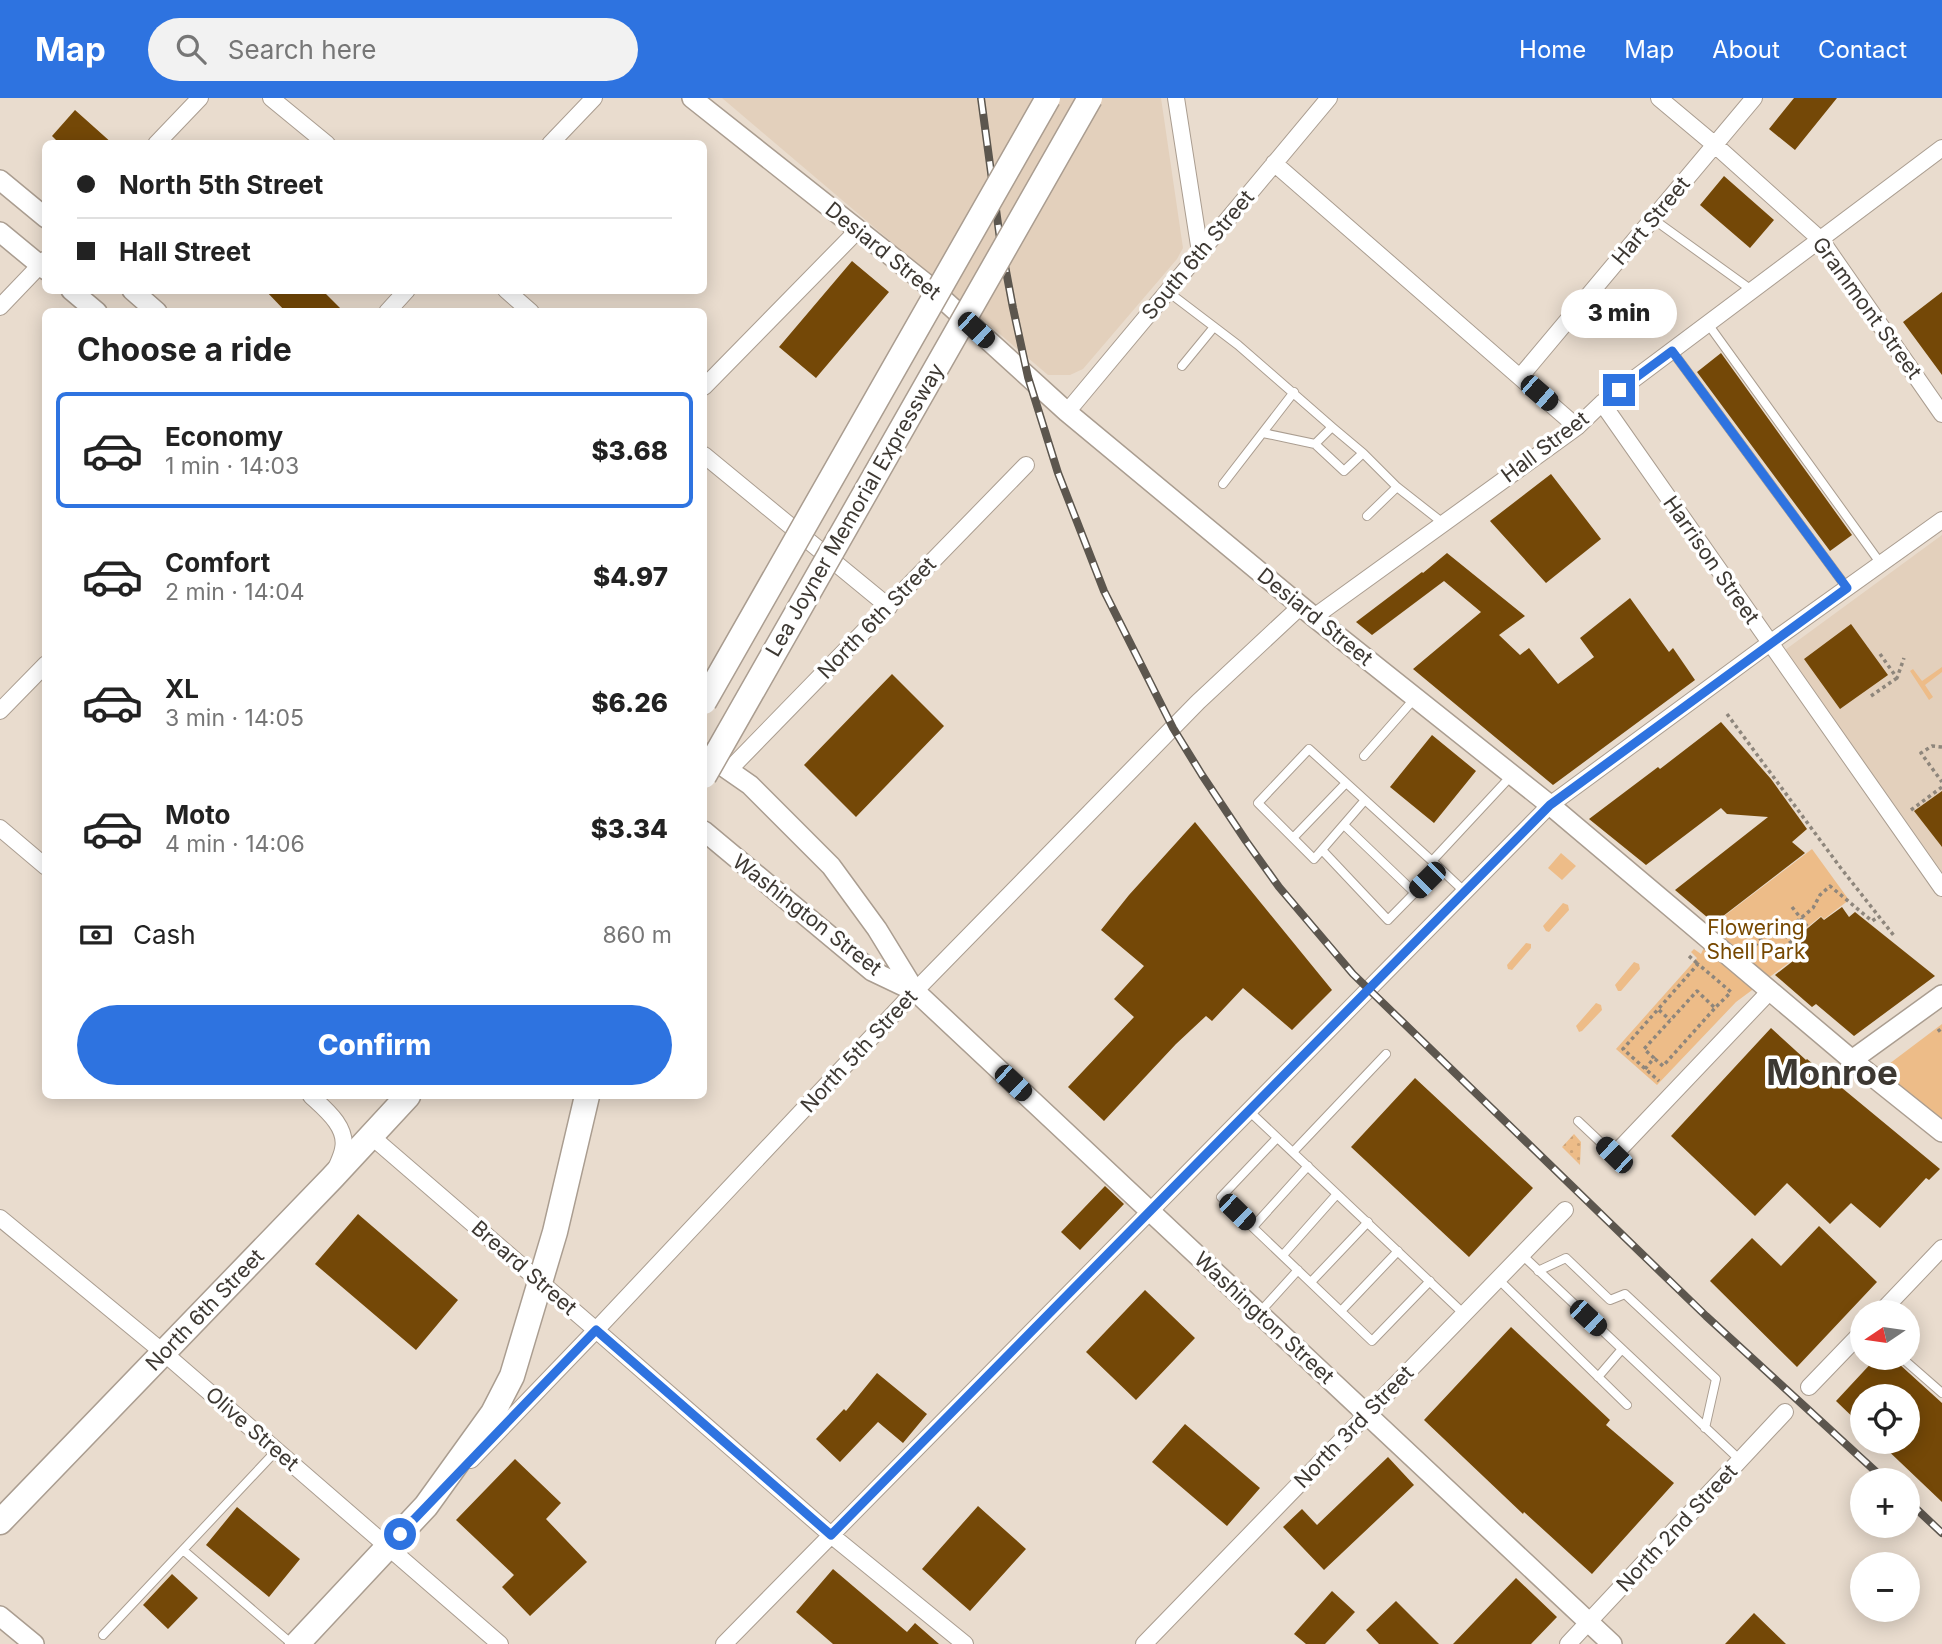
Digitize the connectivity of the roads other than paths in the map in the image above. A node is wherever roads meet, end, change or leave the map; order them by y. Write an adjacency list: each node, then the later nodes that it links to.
1 (200, 98): 11 (street)
2 (271, 98): 12 (street)
3 (594, 98): 13 (street)
4 (692, 98): 20 (street, Desiard Street)
5 (1048, 98): 65 (main road, Lea Joyner Memorial Expressway, bridge)
6 (1090, 98): 70 (main road, Lea Joyner Memorial Expressway, bridge)
7 (1176, 98): 23 (street)
8 (1329, 98): 16 (street, South 6th Street)
9 (1659, 98): 14 (street, Grammont Street)
10 (1754, 98): 14 (street, Hart Street)
11 (160, 140)
12 (322, 140)
13 (554, 140)
14 (1715, 145): 19 (street, Hart Street); 22 (street, Grammont Street)
15 (1942, 148): 22 (street, Hall Street)
16 (1275, 163): 23 (street, South 6th Street); 41 (street)
17 (0, 180): 18 (street)
18 (42, 215)
19 (1653, 219): 27 (lane); 41 (street, Hart Street)
20 (858, 230): 42 (street); 45 (street, Desiard Street)
21 (0, 232): 24 (street)
22 (1821, 240): 27 (street, Hall Street); 46 (street, Grammont Street)
23 (1200, 252): 26 (street, South 6th Street)
24 (42, 264)
25 (42, 266): 32 (street)
26 (1167, 290): 38 (lane); 45 (street, South 6th Street)
27 (1753, 290): 37 (street, Hall Street)
28 (76, 294): 33 (street)
29 (137, 294): 34 (street)
30 (403, 294): 35 (street)
31 (511, 294): 36 (street)
32 (0, 307)
33 (92, 308)
34 (152, 308)
35 (391, 308)
36 (526, 308)
37 (1708, 324): 39 (street, Hall Street); 59 (lane)
38 (1214, 327): 40 (lane); 43 (lane)
39 (1672, 351): 44 (street, Hall Street); 60 (lane)
40 (1182, 366)
41 (1520, 377): 47 (street)
42 (707, 384)
43 (1294, 392): 48 (lane); 49 (lane)
44 (1602, 403): 47 (street, Hall Street); 63 (street, Harrison Street)
45 (1067, 412): 62 (street, Desiard Street)
46 (1942, 414)
47 (1577, 426): 58 (street, Hall Street)
48 (1332, 427): 50 (lane); 51 (lane)
49 (1263, 433): 50 (lane); 54 (lane)
50 (1315, 444): 51 (lane)
51 (1363, 453): 55 (lane)
52 (707, 458): 61 (street)
53 (1026, 466): 61 (street, North 6th Street)
54 (1223, 484)
55 (1398, 486): 56 (lane); 58 (lane)
56 (1367, 516)
57 (1942, 520): 59 (street)
58 (1443, 523): 62 (street, Hall Street)
59 (1881, 564): 60 (street)
60 (1847, 588): 63 (street)
61 (889, 607): 71 (street, North 6th Street)
62 (1308, 612): 66 (street, Desiard Street); 88 (street, North 5th Street)
63 (1770, 643): 75 (street); 84 (street, Harrison Street)
64 (42, 668): 67 (street)
65 (707, 697)
66 (1415, 698): 69 (lane); 72 (street, Desiard Street)
67 (0, 711)
68 (707, 755): 71 (street, Washington Street)
69 (1364, 756)
70 (707, 771)
71 (728, 771): 88 (street, Washington Street)
72 (1512, 775): 75 (street, Desiard Street); 81 (lane)
73 (1346, 783): 74 (lane); 79 (lane); 79 (lane)
74 (1365, 800): 76 (lane); 81 (lane)
75 (1550, 805): 85 (street); 87 (street, Desiard Street)
76 (1344, 825): 80 (lane); 86 (lane)
77 (0, 828): 82 (street)
78 (707, 834): 88 (street, Washington Street)
79 (1293, 838): 80 (lane)
80 (1322, 850): 86 (lane)
81 (1432, 861): 83 (lane)
82 (42, 864)
83 (1439, 868): 85 (lane); 86 (lane)
84 (1942, 888)
85 (1465, 892): 95 (street)
86 (1415, 893)
87 (1771, 990): 91 (street, Desiard Street); 101 (street)
88 (915, 991): 106 (street, Washington Street); 124 (street, North 5th Street)
89 (1942, 995): 91 (street)
90 (1386, 1054): 100 (lane)
91 (1852, 1060): 97 (street, Desiard Street)
92 (314, 1099): 103 (street)
93 (405, 1099): 98 (main road, North 6th Street)
94 (586, 1099): 119 (main road, North 5th Street)
95 (1249, 1111): 99 (lane); 106 (street)
96 (1578, 1121): 101 (lane)
97 (1942, 1132)
98 (371, 1136): 103 (main road, North 6th Street); 119 (street, Breard Street)
99 (1277, 1138): 100 (lane); 109 (lane)
100 (1293, 1152): 102 (lane)
101 (1614, 1155)
102 (1308, 1166): 104 (lane); 109 (lane)
103 (332, 1178): 127 (main road, North 6th Street)
104 (1337, 1194): 108 (lane); 112 (lane)
105 (1564, 1210): 113 (street, North 3rd Street)
106 (1150, 1211): 122 (street, Washington Street); 140 (street)
107 (0, 1218): 127 (street, Olive Street)
108 (1368, 1222): 111 (lane); 118 (lane)
109 (1253, 1227): 112 (lane)
110 (1942, 1248): 120 (street)
111 (1398, 1251): 117 (lane); 121 (lane)
112 (1283, 1255): 114 (lane)
113 (1521, 1255): 115 (lane); 116 (street, North 3rd Street)
114 (1298, 1270): 118 (lane); 122 (lane)
115 (1538, 1271): 126 (lane); 135 (lane)
116 (1497, 1279): 123 (street, North 3rd Street); 129 (lane)
117 (1430, 1281): 121 (lane); 123 (lane)
118 (1311, 1282): 121 (lane)
119 (541, 1283): 124 (street, Breard Street); 138 (main road, North 5th Street)
120 (1892, 1300)
121 (1341, 1311)
122 (1259, 1313): 134 (street, Washington Street)
123 (1463, 1313): 134 (street, North 3rd Street)
124 (596, 1330): 138 (street, North 5th Street); 140 (street, Breard Street)
125 (1850, 1344): 130 (street)
126 (1622, 1349): 129 (lane); 135 (lane)
127 (164, 1353): 136 (street, Olive Street); 139 (main road, North 6th Street)
128 (1916, 1370): 131 (lane)
129 (1598, 1377): 132 (lane)
130 (1809, 1387)
131 (1942, 1393)
132 (1627, 1405)
133 (1785, 1412): 137 (street, North 2nd Street)
134 (1367, 1414): 144 (street, Washington Street); 152 (street, North 3rd Street)
135 (1705, 1428): 137 (lane)
136 (276, 1451): 141 (street, Olive Street); 142 (lane)
137 (1740, 1460): 144 (street, North 2nd Street)
138 (426, 1506): 141 (main road, North 5th Street)
139 (0, 1522)
140 (831, 1535): 150 (street); 151 (street, Breard Street)
141 (387, 1548): 148 (main road, North 5th Street); 149 (street, Olive Street)
142 (183, 1550): 145 (lane); 147 (lane)
143 (0, 1616): 146 (street)
144 (1589, 1622): 153 (street, North 2nd Street); 154 (street, Washington Street)
145 (103, 1635)
146 (34, 1644)
147 (292, 1644)
148 (297, 1644)
149 (500, 1644)
150 (724, 1644)
151 (965, 1644)
152 (1144, 1644)
153 (1568, 1644)
154 (1612, 1644)

